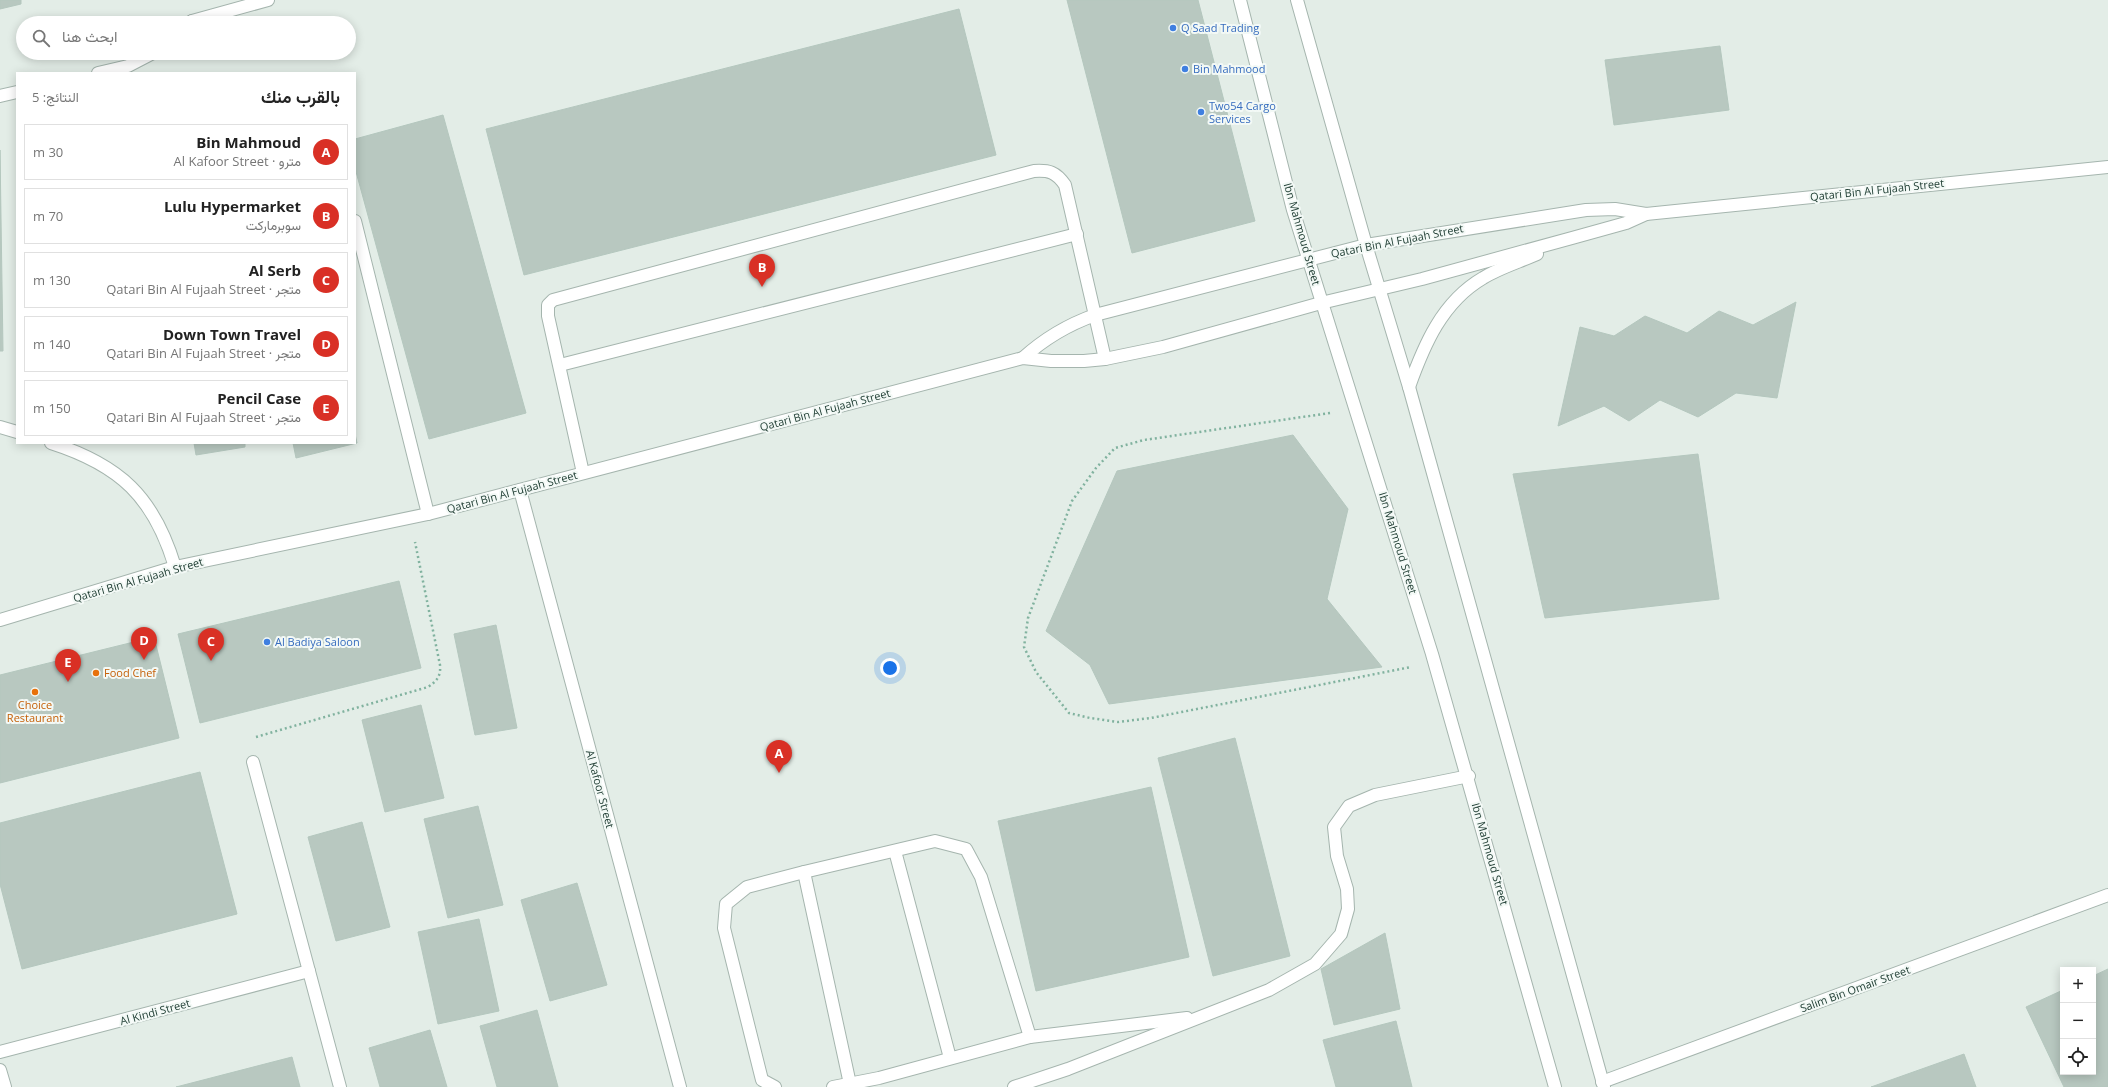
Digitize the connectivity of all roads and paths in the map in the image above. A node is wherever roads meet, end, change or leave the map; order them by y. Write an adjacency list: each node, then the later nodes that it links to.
1 (268, 0): 4 (street)
2 (1240, 0): 15 (street, Ibn Mahmoud Street)
3 (1297, 0): 14 (street)
4 (212, 16)
5 (140, 60): 6 (street)
6 (102, 72)
7 (16, 92): 8 (street)
8 (0, 96)
9 (2108, 167): 10 (street, Qatari Bin Al Fujaah Street)
10 (1646, 214): 13 (street, Qatari Bin Al Fujaah Street); 14 (street, Qatari Bin Al Fujaah Street)
11 (356, 225): 29 (street)
12 (1076, 234): 18 (street); 21 (street); 21 (street)
13 (1572, 238): 16 (street, Qatari Bin Al Fujaah Street); 22 (street)
14 (1366, 245): 15 (street, Qatari Bin Al Fujaah Street); 16 (street)
15 (1308, 259): 17 (street, Ibn Mahmoud Street); 18 (street, Qatari Bin Al Fujaah Street)
16 (1379, 288): 17 (street, Qatari Bin Al Fujaah Street); 22 (street)
17 (1321, 303): 20 (street, Qatari Bin Al Fujaah Street); 23 (street, Ibn Mahmoud Street)
18 (1095, 315): 19 (street, Qatari Bin Al Fujaah Street); 20 (street)
19 (1023, 358): 20 (street, Qatari Bin Al Fujaah Street); 27 (street, Qatari Bin Al Fujaah Street)
20 (1105, 359)
21 (560, 365): 27 (street)
22 (1408, 387): 48 (street)
23 (1356, 409): 33 (street, Ibn Mahmoud Street); 33 (path)
24 (0, 427): 25 (street)
25 (16, 432)
26 (54, 444): 31 (street)
27 (583, 473): 28 (street, Qatari Bin Al Fujaah Street)
28 (520, 490): 29 (street, Qatari Bin Al Fujaah Street); 51 (street, Al Kafoor Street)
29 (428, 514): 30 (street, Qatari Bin Al Fujaah Street)
30 (410, 518): 31 (street, Qatari Bin Al Fujaah Street); 34 (path)
31 (175, 567): 32 (street, Qatari Bin Al Fujaah Street)
32 (0, 620)
33 (1435, 662): 35 (street, Ibn Mahmoud Street)
34 (252, 762): 39 (street)
35 (1469, 776): 40 (street); 55 (street, Ibn Mahmoud Street)
36 (895, 851): 37 (street); 41 (street); 43 (street)
37 (804, 872): 47 (street); 52 (street)
38 (2108, 895): 48 (street, Salim Bin Omair Street)
39 (309, 971): 42 (street, Al Kindi Street); 50 (street)
40 (1204, 1016): 41 (street); 45 (street)
41 (1030, 1037): 43 (street)
42 (0, 1052)
43 (950, 1058): 46 (street)
44 (0, 1070): 49 (street)
45 (1044, 1082): 54 (street)
46 (880, 1083): 47 (street)
47 (850, 1084): 53 (street)
48 (1603, 1084)
49 (5, 1087)
50 (340, 1087)
51 (680, 1087)
52 (775, 1087)
53 (833, 1087)
54 (1014, 1087)
55 (1555, 1087)

